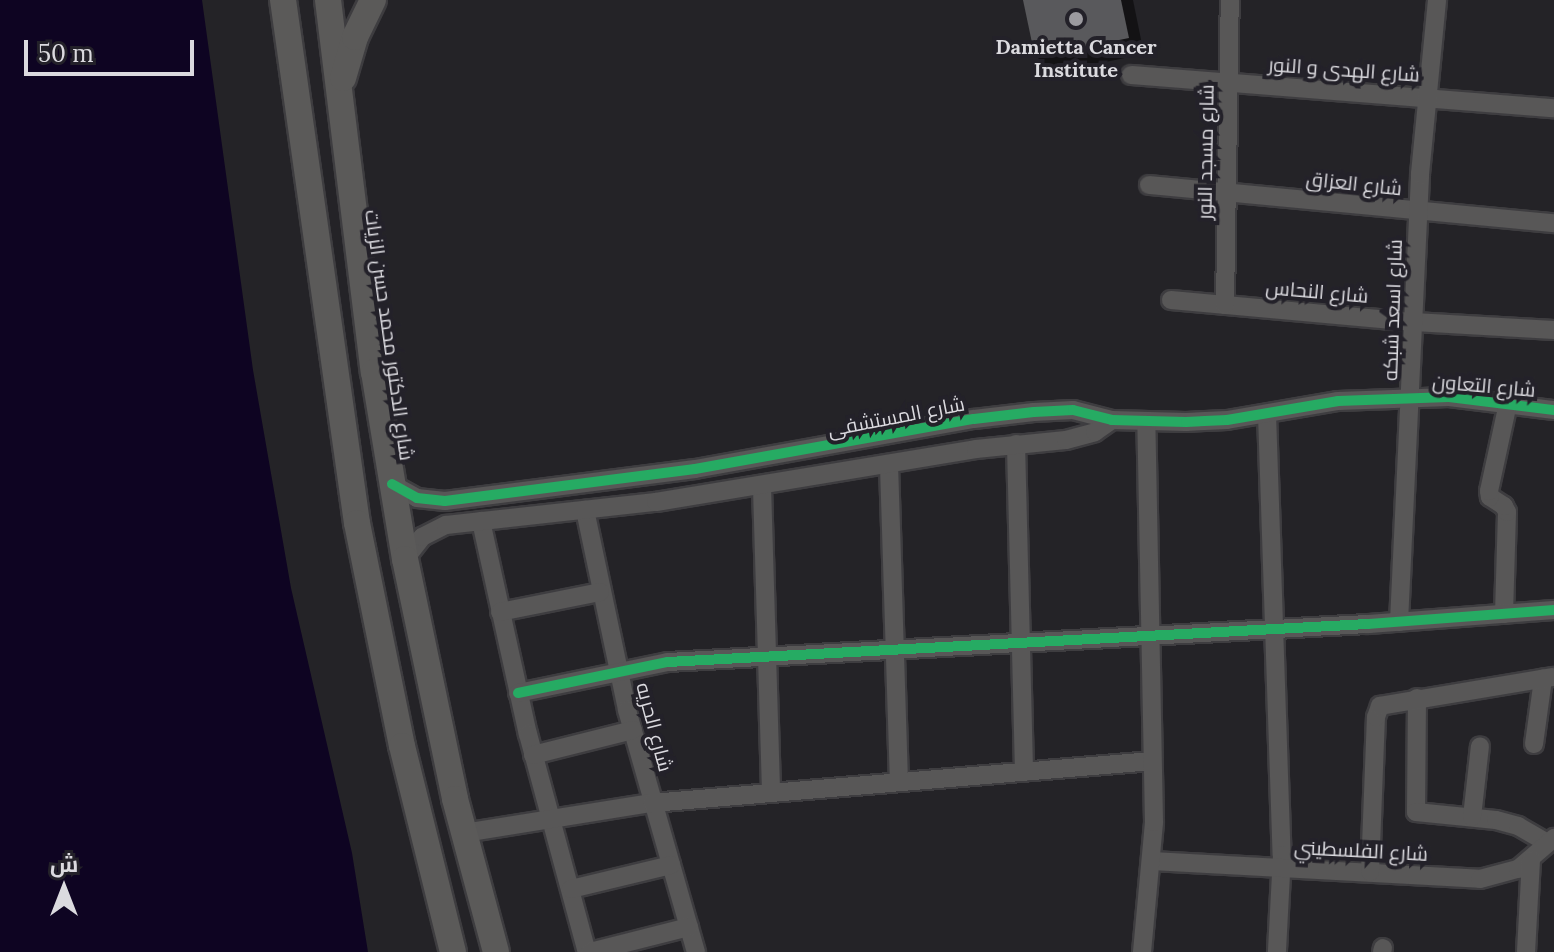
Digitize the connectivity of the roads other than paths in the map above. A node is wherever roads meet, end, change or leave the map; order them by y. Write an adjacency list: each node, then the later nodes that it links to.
1 (283, 0): 68 (street)
2 (328, 0): 8 (street, شارع الدكتور محمد حسن الزيات)
3 (373, 0): 8 (street)
4 (1230, 0): 7 (street, شارع مسجد النور)
5 (1437, 0): 9 (street, شارع اسعد شبكه)
6 (1131, 75): 7 (street, شارع الهدى و النور)
7 (1228, 82): 9 (street, شارع الهدى و النور); 12 (street, شارع مسجد النور)
8 (341, 94): 27 (street, شارع الدكتور محمد حسن الزيات)
9 (1425, 98): 10 (street, شارع الهدى و النور); 13 (street, شارع اسعد شبكه)
10 (1554, 108)
11 (1149, 185): 12 (street, شارع العزاق)
12 (1226, 192): 13 (street, شارع العزاق); 16 (street, شارع مسجد النور)
13 (1418, 212): 14 (street, شارع العزاق); 17 (street, شارع اسعد شبكه)
14 (1554, 223)
15 (1171, 300): 16 (street, شارع النحاس)
16 (1225, 305): 17 (street, شارع النحاس)
17 (1414, 322): 18 (street, شارع النحاس); 19 (street, شارع اسعد شبكه)
18 (1554, 330)
19 (1410, 397): 20 (street, شارع التعاون); 22 (street, شارع المستشفى); 38 (street, شارع اسعد شبكه)
20 (1508, 403): 21 (street, شارع التعاون); 37 (street)
21 (1554, 410)
22 (1267, 414): 24 (street, شارع المستشفى); 39 (street)
23 (1112, 420): 24 (street, شارع المستشفى); 25 (street); 29 (street, شارع المستشفى)
24 (1146, 422): 40 (street)
25 (1016, 444): 26 (street); 41 (street)
26 (889, 465): 28 (street); 42 (street)
27 (392, 484): 29 (street, شارع المستشفى); 33 (street, شارع الدكتور محمد حسن الزيات)
28 (762, 487): 30 (street); 43 (street)
29 (550, 488): 31 (street)
30 (585, 510): 31 (street); 34 (street, شارع الحريه)
31 (555, 514): 32 (street)
32 (481, 521): 33 (street); 36 (street)
33 (405, 559): 59 (street, شارع الدكتور محمد حسن الزيات)
34 (600, 592): 36 (street); 44 (street, شارع الحريه)
35 (1554, 610): 37 (street)
36 (500, 612): 46 (street)
37 (1504, 614): 38 (street)
38 (1399, 622): 39 (street)
39 (1274, 628): 40 (street); 64 (street)
40 (1150, 635): 41 (street); 52 (street)
41 (1021, 642): 42 (street); 53 (street)
42 (894, 649): 43 (street); 54 (street)
43 (767, 655): 44 (street); 55 (street)
44 (618, 670): 46 (street); 48 (street, شارع الحريه)
45 (1548, 678): 47 (street); 49 (street)
46 (518, 693): 51 (street)
47 (1417, 698): 58 (street); 65 (street)
48 (633, 730): 51 (street); 56 (street, شارع الحريه)
49 (1534, 744)
50 (1480, 746): 58 (street)
51 (533, 755): 57 (street)
52 (1152, 761): 53 (street); 62 (street)
53 (1024, 772): 54 (street)
54 (899, 782): 55 (street)
55 (771, 793): 56 (street)
56 (652, 803): 57 (street); 63 (street, شارع الحريه)
57 (551, 817): 59 (street); 66 (street)
58 (1472, 817): 60 (street)
59 (464, 833): 69 (street, شارع الدكتور محمد حسن الزيات)
60 (1550, 840): 61 (street, شارع الفلسطيني)
61 (1531, 860): 65 (street, شارع الفلسطيني); 74 (street)
62 (1152, 861): 64 (street, شارع الفلسطيني); 72 (street)
63 (671, 865): 66 (street); 67 (street, شارع الحريه)
64 (1282, 867): 65 (street, شارع الفلسطيني); 73 (street)
65 (1370, 872)
66 (571, 889): 70 (street)
67 (689, 927): 70 (street); 71 (street, شارع الحريه)
68 (453, 952)
69 (496, 952)
70 (589, 952)
71 (696, 952)
72 (1142, 952)
73 (1277, 952)
74 (1526, 952)

